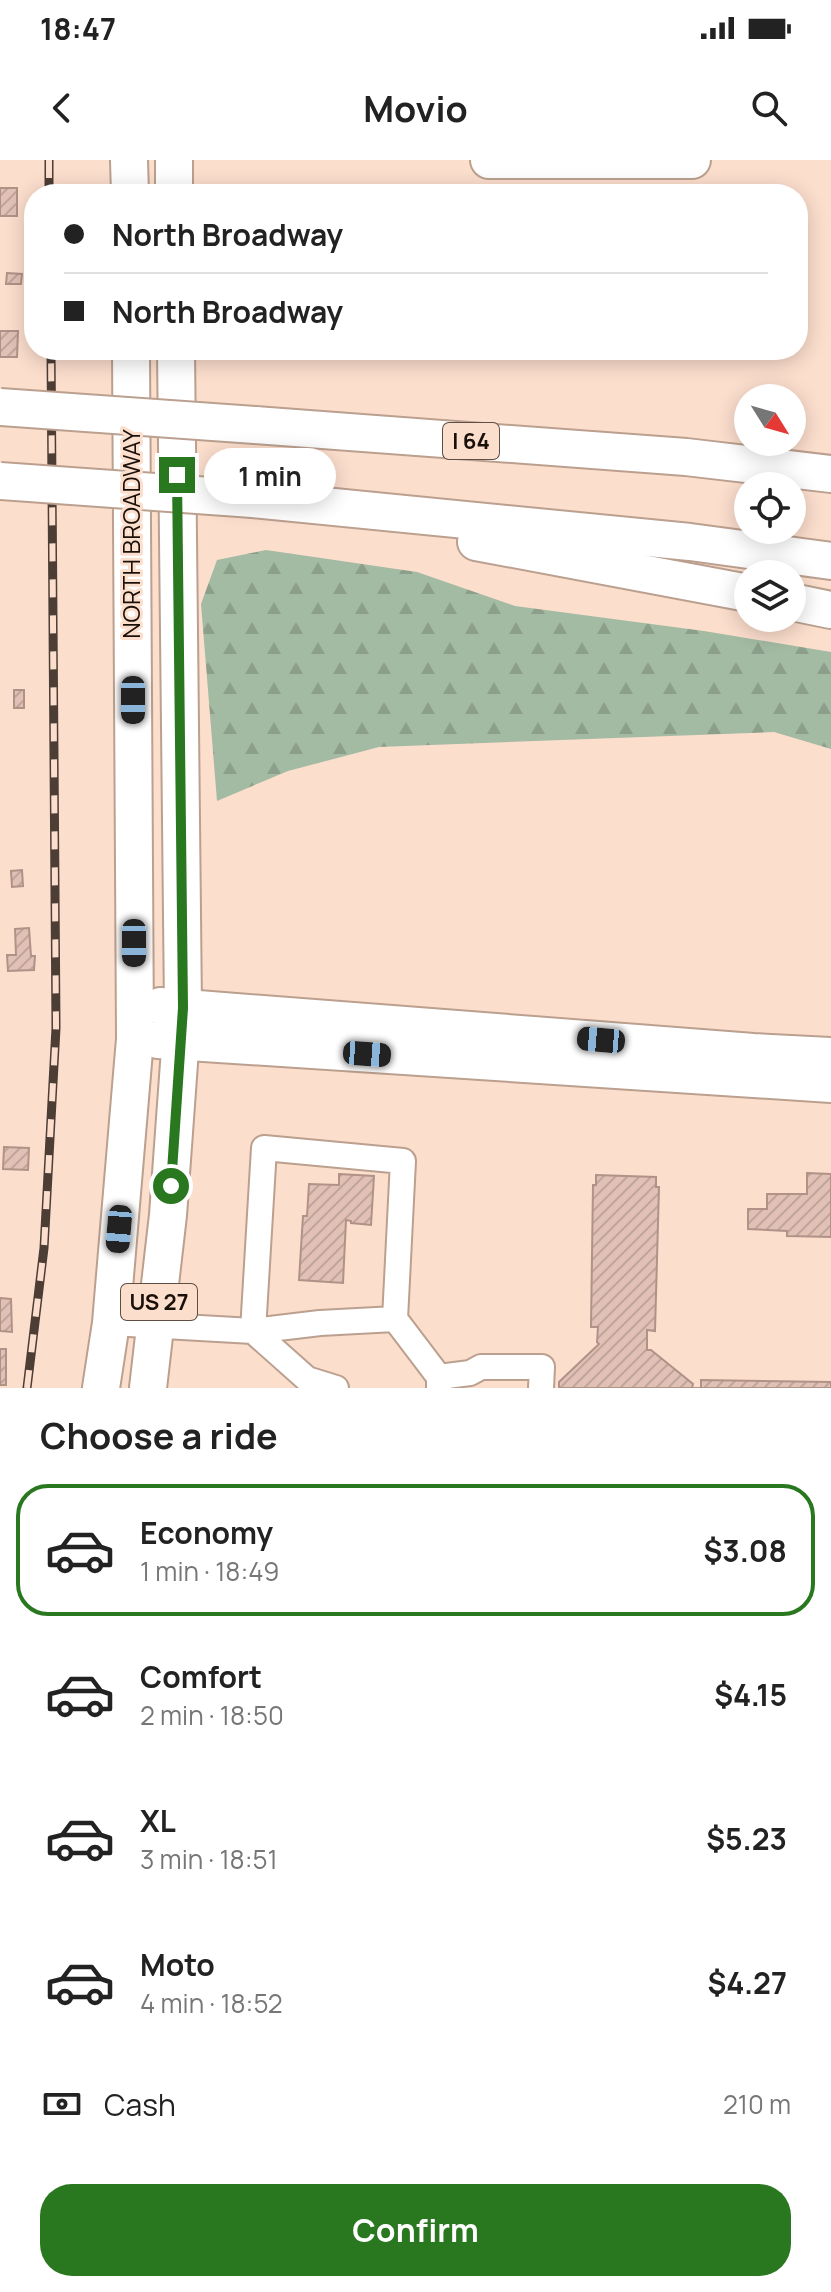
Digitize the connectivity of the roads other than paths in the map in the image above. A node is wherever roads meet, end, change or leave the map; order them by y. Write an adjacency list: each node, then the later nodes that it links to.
1 (129, 160): 5 (highway)
2 (174, 160): 6 (highway)
3 (489, 160): 4 (highway)
4 (692, 160)
5 (130, 184)
6 (174, 184)
7 (131, 360): 17 (highway, NORTH BROADWAY / US 27)
8 (176, 360): 18 (highway, NORTH BROADWAY / US 27)
9 (0, 407): 10 (highway, I 64, bridge)
10 (831, 474)
11 (0, 481): 12 (highway, bridge)
12 (339, 507): 13 (highway); 14 (highway)
13 (831, 561)
14 (734, 590)
15 (806, 605): 16 (highway)
16 (831, 610)
17 (134, 1004): 18 (highway); 19 (highway, NORTH BROADWAY / US 27)
18 (182, 1025): 19 (highway); 20 (highway); 21 (highway); 24 (highway, NORTH BROADWAY / US 27)
19 (135, 1039): 23 (highway, NORTH BROADWAY / US 27)
20 (831, 1056)
21 (831, 1084)
22 (395, 1319): 25 (lane); 25 (lane); 26 (lane)
23 (111, 1323): 24 (lane); 27 (highway, NORTH BROADWAY / US 27)
24 (156, 1326): 25 (lane); 28 (highway, NORTH BROADWAY / US 27)
25 (253, 1331): 29 (lane)
26 (439, 1382): 30 (lane)
27 (101, 1388)
28 (148, 1388)
29 (336, 1388)
30 (541, 1388)

